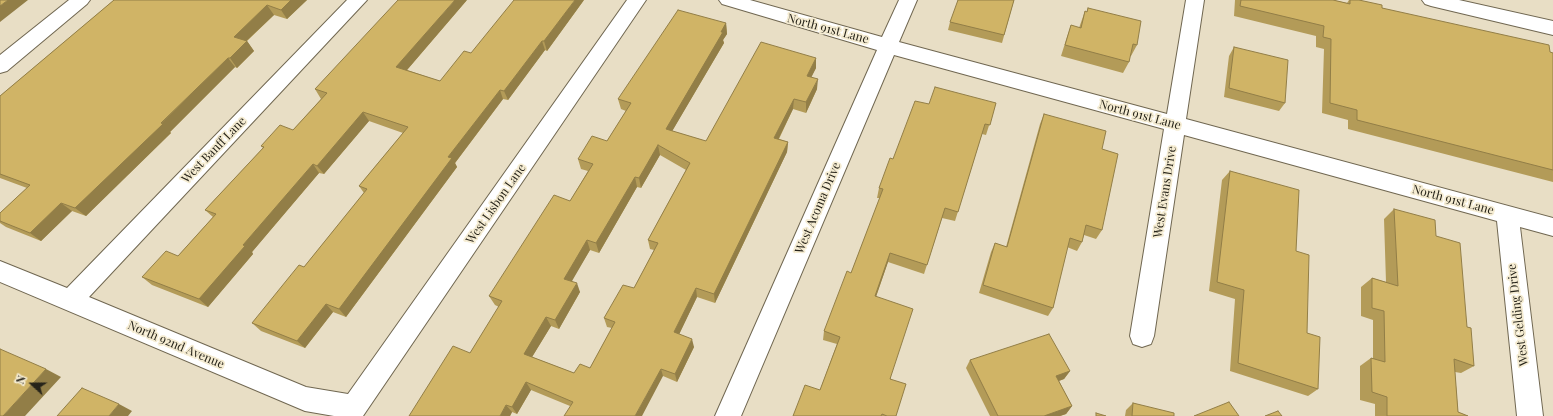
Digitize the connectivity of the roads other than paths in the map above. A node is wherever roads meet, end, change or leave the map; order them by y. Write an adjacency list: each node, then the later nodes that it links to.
1 (82, 0): 10 (street)
2 (358, 0): 15 (street, West Banff Lane)
3 (637, 0): 17 (street, West Lisbon Lane)
4 (728, 0): 9 (street, North 91st Lane)
5 (908, 0): 9 (street, West Acoma Drive)
6 (1195, 0): 11 (street, West Evans Drive)
7 (1431, 0): 8 (street)
8 (1553, 28)
9 (888, 46): 11 (street, North 91st Lane); 18 (street, West Acoma Drive)
10 (0, 66)
11 (1176, 124): 12 (street, North 91st Lane); 16 (street, West Evans Drive)
12 (1507, 214): 13 (street, North 91st Lane); 19 (street, West Gelding Drive)
13 (1553, 227)
14 (0, 271): 15 (street, North 92nd Avenue)
15 (70, 301): 17 (street, North 92nd Avenue)
16 (1142, 336)
17 (354, 407)
18 (728, 416)
19 (1530, 416)

